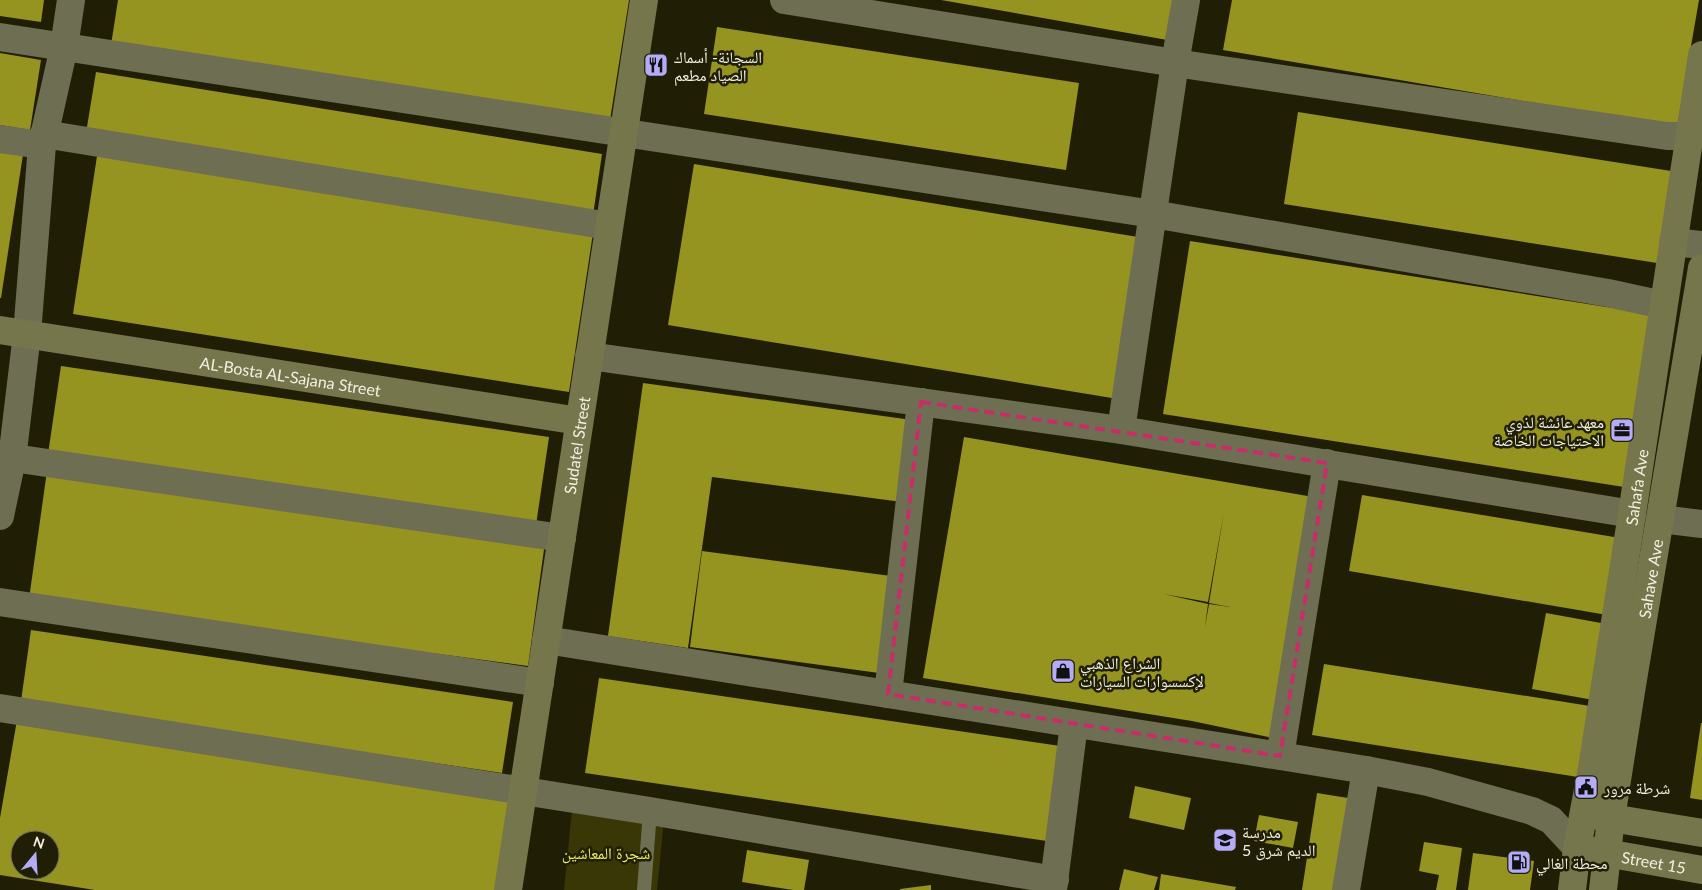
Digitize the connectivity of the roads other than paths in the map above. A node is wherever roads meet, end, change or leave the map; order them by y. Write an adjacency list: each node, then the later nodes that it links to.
1 (71, 0): 6 (street)
2 (644, 0): 9 (street, Sudatel Street)
3 (784, 0): 8 (street)
4 (1186, 0): 8 (street)
5 (0, 37): 6 (street)
6 (64, 46): 9 (street); 12 (street)
7 (1702, 55): 10 (street, Sahafa Ave)
8 (1175, 63): 10 (street); 13 (street)
9 (623, 133): 13 (street); 14 (street, Sudatel Street)
10 (1690, 136): 15 (street, Sahafa Ave)
11 (0, 139): 12 (street)
12 (43, 140): 14 (street); 20 (street)
13 (1153, 214): 18 (street); 24 (street)
14 (609, 226): 21 (street, Sudatel Street)
15 (1673, 242): 16 (street); 18 (street, Sahafa Ave)
16 (1702, 245)
17 (1702, 268): 29 (street, Sahave Ave)
18 (1663, 305): 27 (street, Sahafa Ave)
19 (0, 330): 20 (street, AL-Bosta AL-Sajana Street)
20 (28, 334): 23 (street, AL-Bosta AL-Sajana Street); 25 (street)
21 (589, 356): 22 (street); 23 (street, Sudatel Street)
22 (921, 402): 24 (street); 35 (street)
23 (579, 421): 31 (street, Sudatel Street)
24 (1121, 430): 26 (street)
25 (6, 457): 28 (street); 31 (street)
26 (1327, 463): 27 (street); 38 (street)
27 (1632, 514): 42 (street, Sahafa Ave)
28 (0, 516)
29 (1661, 519): 30 (street); 43 (street, Sahave Ave)
30 (1702, 524)
31 (562, 538): 33 (street, Sudatel Street)
32 (0, 602): 34 (street)
33 (546, 640): 34 (street, Sudatel Street); 35 (street)
34 (540, 683): 40 (street, Sudatel Street)
35 (888, 694): 37 (street)
36 (0, 708): 40 (street)
37 (1074, 724): 38 (street); 49 (street)
38 (1280, 756): 39 (street)
39 (1366, 770): 44 (street); 52 (street)
40 (523, 790): 41 (street); 50 (street, Sudatel Street)
41 (650, 811): 49 (street); 51 (lane)
42 (1584, 814): 43 (street); 44 (street); 46 (street, Sahafa Ave)
43 (1611, 818): 45 (street); 47 (street, Sahave Ave)
44 (1551, 820): 46 (street)
45 (1702, 833)
46 (1577, 848): 47 (street, Street 15); 53 (street, Sahafa Ave)
47 (1606, 854): 48 (street, Street 15); 54 (street, Sahave Ave)
48 (1702, 870)
49 (1054, 885)
50 (508, 890)
51 (644, 890)
52 (1346, 890)
53 (1572, 890)
54 (1603, 890)

